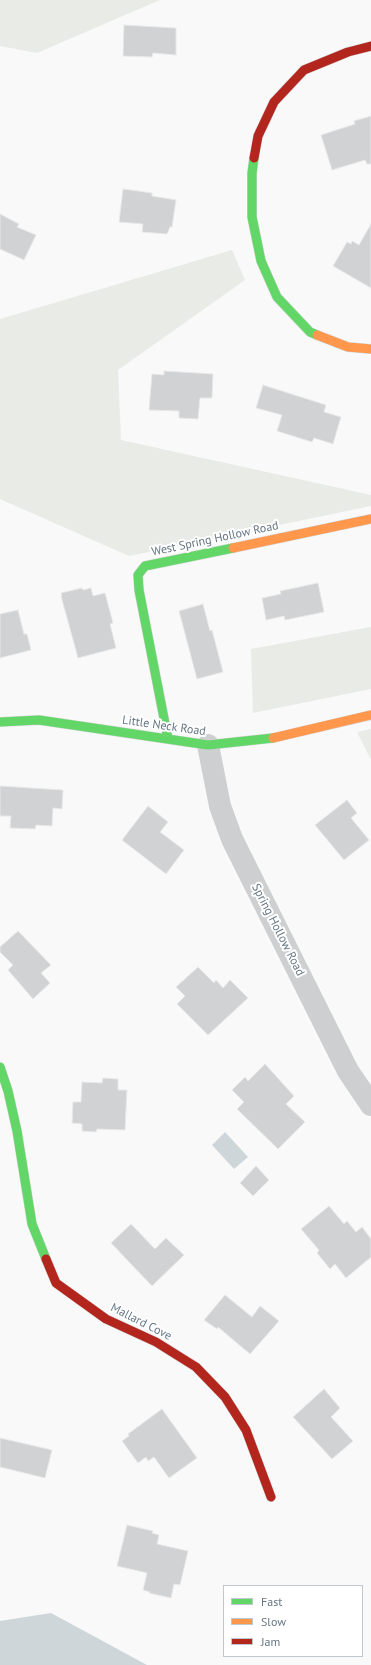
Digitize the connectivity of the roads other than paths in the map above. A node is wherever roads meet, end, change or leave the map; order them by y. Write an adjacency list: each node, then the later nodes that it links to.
1 (371, 46): 2 (street)
2 (371, 349)
3 (371, 519): 6 (street, West Spring Hollow Road)
4 (371, 715): 7 (street, Little Neck Road)
5 (0, 722): 6 (street, Little Neck Road)
6 (168, 739): 7 (street, Little Neck Road)
7 (208, 745): 9 (street, Spring Hollow Road)
8 (0, 1067): 10 (street, Mallard Cove)
9 (371, 1105)
10 (271, 1497)

